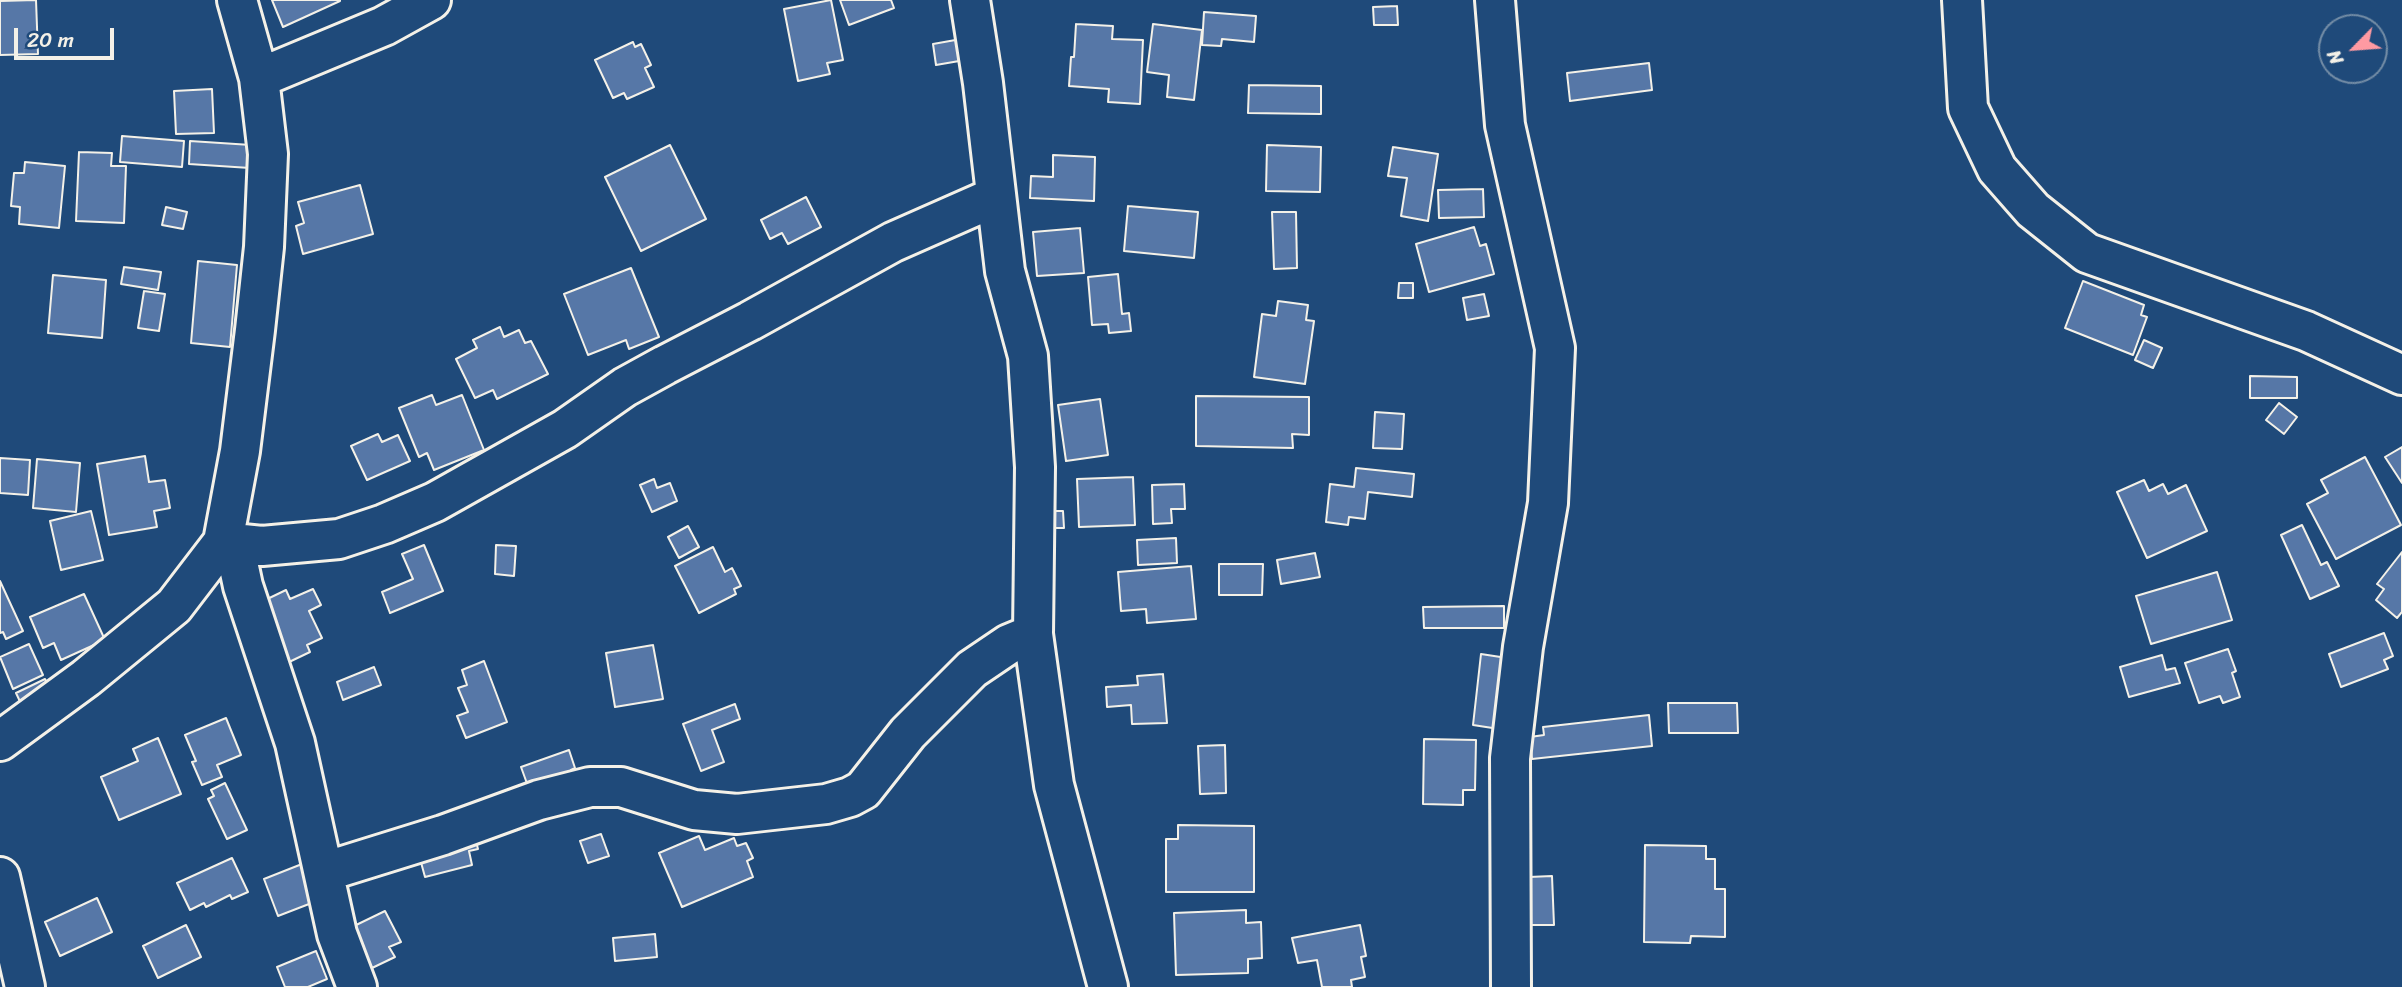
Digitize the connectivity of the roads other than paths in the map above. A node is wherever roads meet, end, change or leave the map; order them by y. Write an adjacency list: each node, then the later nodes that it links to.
1 (237, 0): 6 (street)
2 (431, 0): 6 (street)
3 (970, 0): 7 (street)
4 (1495, 0): 17 (street)
5 (1962, 0): 8 (street)
6 (258, 78): 9 (street)
7 (995, 197): 9 (street); 10 (street)
8 (2402, 375)
9 (229, 543): 11 (street); 12 (street)
10 (1034, 635): 12 (street); 16 (street)
11 (0, 741)
12 (324, 872): 15 (street)
13 (0, 877): 14 (street)
14 (25, 987)
15 (357, 987)
16 (1108, 987)
17 (1511, 987)

